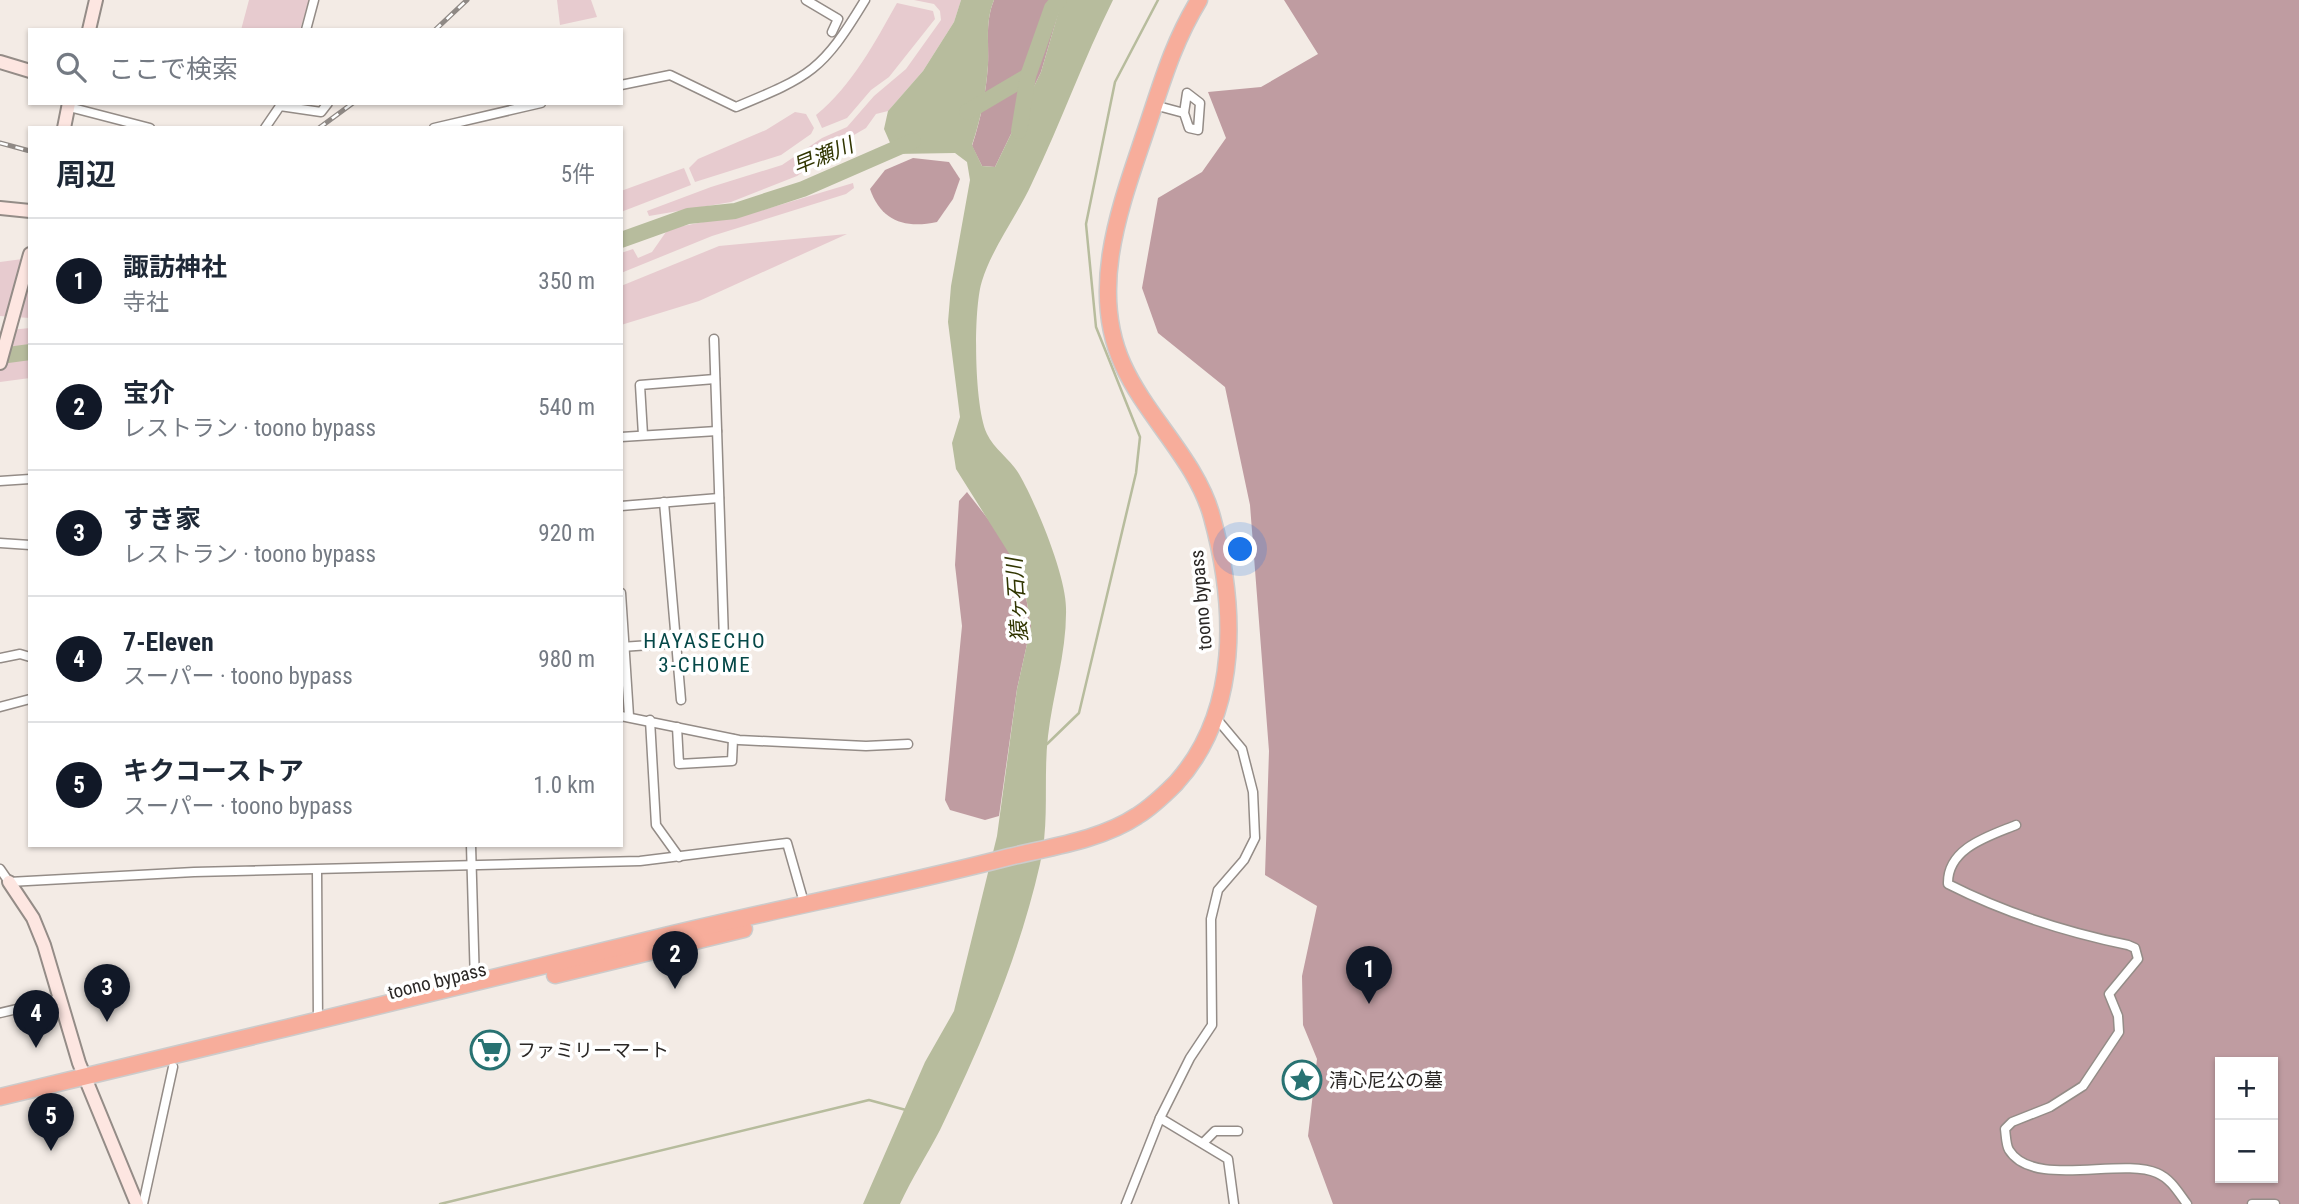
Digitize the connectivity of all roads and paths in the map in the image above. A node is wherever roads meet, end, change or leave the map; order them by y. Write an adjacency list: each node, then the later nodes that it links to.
1 (96, 0): 6 (street)
2 (314, 0): 7 (street)
3 (807, 0): 8 (street)
4 (865, 0): 11 (street)
5 (1199, 0): 15 (highway, toono bypass)
6 (89, 28)
7 (307, 28)
8 (832, 33)
9 (0, 62): 10 (street)
10 (28, 70)
11 (623, 85)
12 (69, 105): 17 (street); 18 (street)
13 (326, 105): 19 (street)
14 (532, 105): 20 (street)
15 (1154, 105): 16 (street); 45 (highway, toono bypass)
16 (1184, 113)
17 (64, 126)
18 (143, 126)
19 (266, 126)
20 (443, 126)
21 (0, 208): 22 (street)
22 (28, 211)
23 (28, 261): 25 (street)
24 (714, 339): 26 (street)
25 (0, 363)
26 (715, 379): 27 (street); 28 (street)
27 (717, 431): 28 (street); 32 (street)
28 (643, 435): 29 (street)
29 (623, 437)
30 (28, 479): 31 (street)
31 (0, 481)
32 (719, 498): 33 (street); 37 (street)
33 (664, 502): 34 (street); 37 (street)
34 (623, 506)
35 (0, 543): 36 (street)
36 (28, 545)
37 (676, 643): 38 (street); 42 (street)
38 (623, 647): 44 (street)
39 (28, 656): 40 (street)
40 (0, 657)
41 (28, 700): 43 (street)
42 (681, 700)
43 (0, 707)
44 (625, 716): 46 (street)
45 (1216, 718): 57 (highway, toono bypass); 67 (street)
46 (650, 720): 47 (street); 52 (street)
47 (677, 727): 48 (street); 48 (street)
48 (733, 739): 49 (street)
49 (908, 744)
50 (2016, 825): 74 (street)
51 (471, 847): 53 (street)
52 (679, 857): 53 (street); 58 (street)
53 (471, 867): 55 (street); 59 (street)
54 (0, 869): 56 (street)
55 (317, 870): 56 (street); 62 (street)
56 (9, 882): 60 (street)
57 (881, 890): 58 (highway, toono bypass); 63 (highway, toono bypass)
58 (805, 906): 59 (highway, toono bypass)
59 (475, 984): 62 (highway, toono bypass)
60 (59, 999): 61 (street); 64 (street)
61 (0, 1013)
62 (318, 1021): 64 (highway, toono bypass)
63 (173, 1067): 64 (highway, toono bypass); 71 (street)
64 (86, 1082): 65 (highway, toono bypass); 66 (highway, toono bypass); 70 (street)
65 (0, 1097)
66 (0, 1108)
67 (1160, 1118): 69 (street); 72 (street)
68 (1238, 1131): 69 (street)
69 (1203, 1143): 73 (street)
70 (137, 1204)
71 (143, 1204)
72 (1126, 1204)
73 (1234, 1204)
74 (2187, 1204)
75 (2252, 1204): 76 (street)
76 (2275, 1204)

